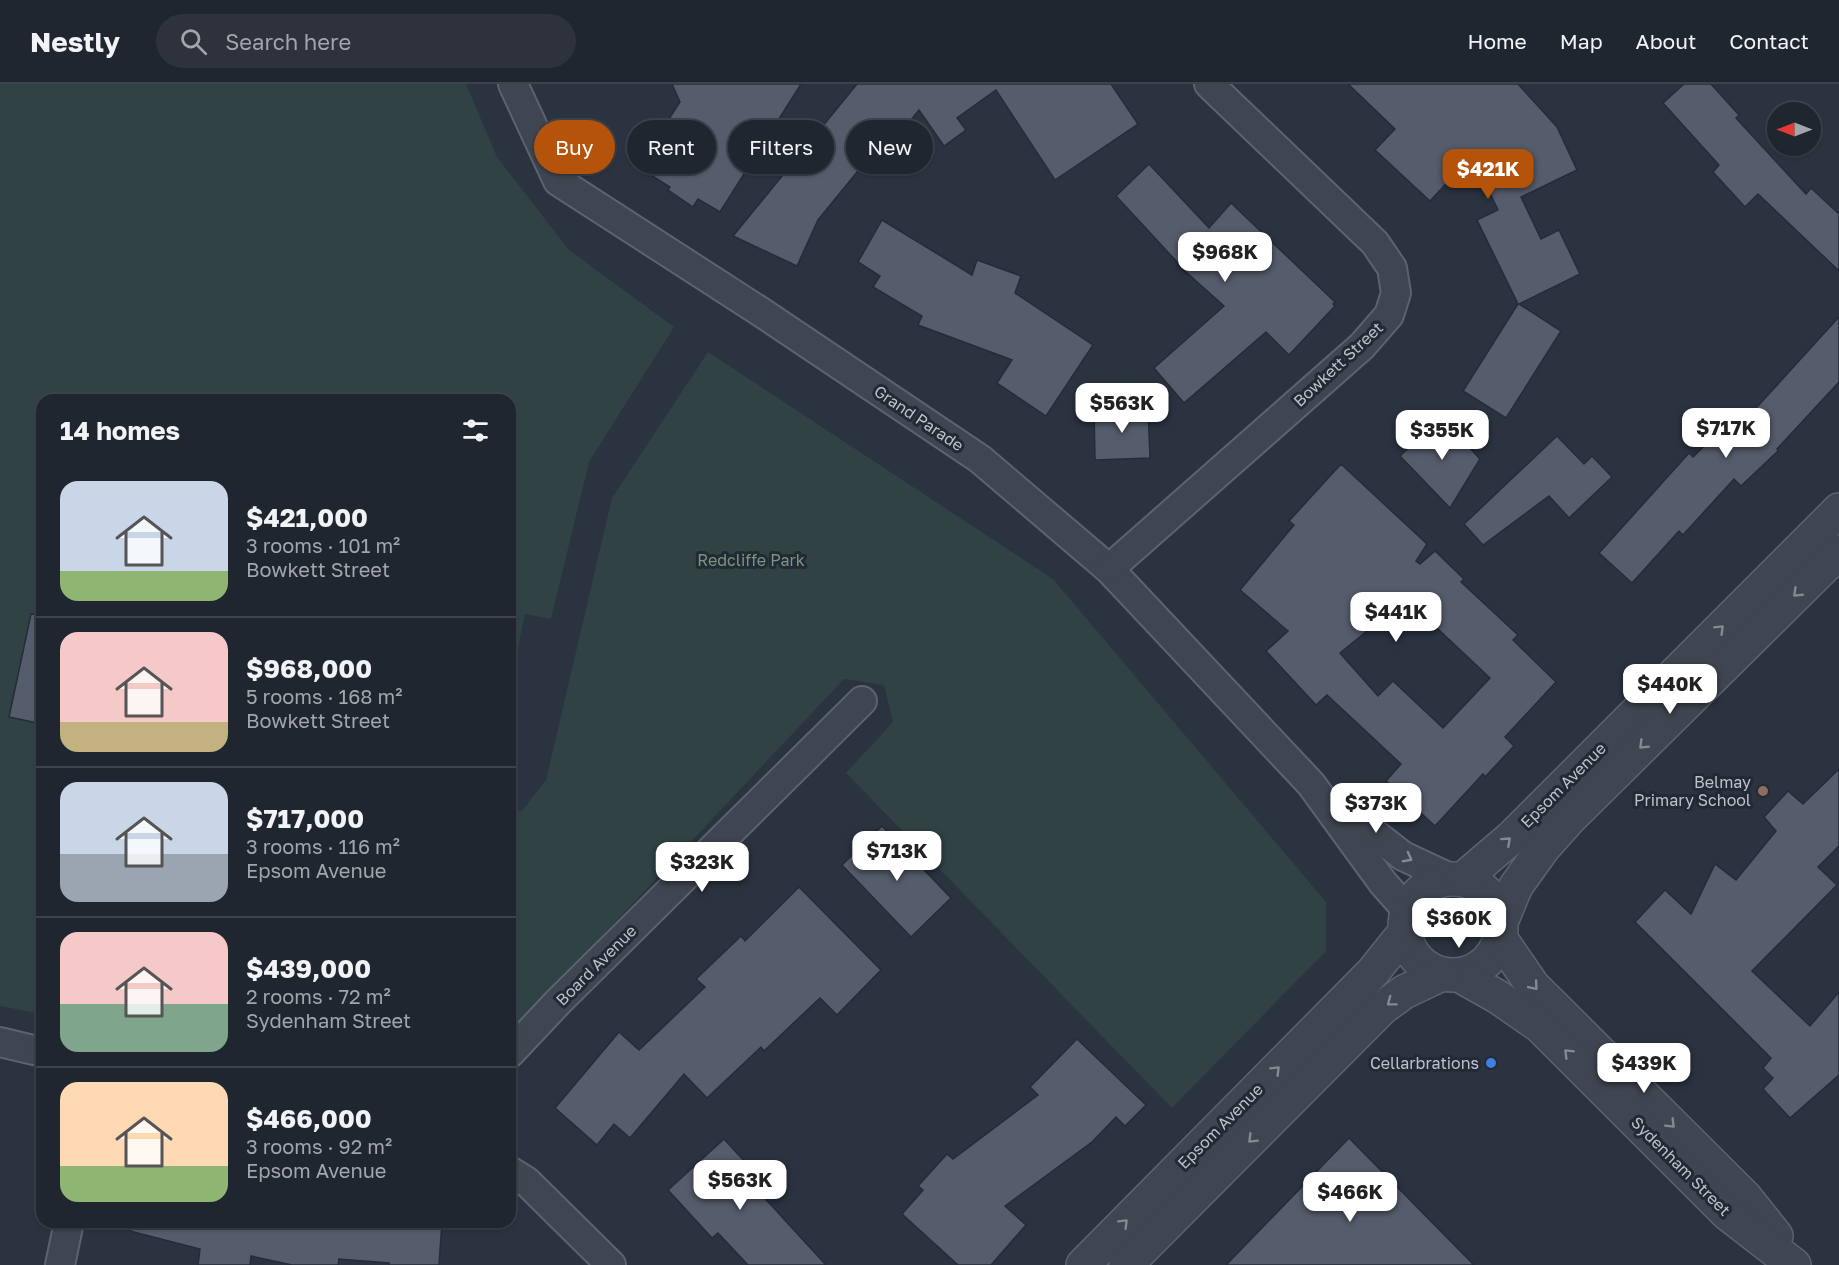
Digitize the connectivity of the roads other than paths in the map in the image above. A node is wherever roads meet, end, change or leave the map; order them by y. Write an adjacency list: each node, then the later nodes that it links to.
1 (513, 84): 5 (street, Grand Parade)
2 (1209, 84): 5 (street, Bowkett Street)
3 (1839, 510): 8 (street, Epsom Avenue, one-way to 3)
4 (1839, 552): 10 (street, Epsom Avenue, one-way to 10)
5 (1109, 569): 7 (street, Grand Parade)
6 (862, 701): 13 (street, Board Avenue)
7 (1311, 784): 8 (street, Grand Parade, one-way to 8); 9 (street, Grand Parade)
8 (1457, 878): 9 (street); 10 (street)
9 (1406, 921): 11 (street); 19 (street, Epsom Avenue, one-way to 9)
10 (1501, 930): 11 (street); 22 (street, Sydenham Street, one-way to 22)
11 (1450, 975): 20 (street, Epsom Avenue, one-way to 20); 21 (street, Sydenham Street, one-way to 11)
12 (0, 1042): 14 (street)
13 (516, 1047)
14 (36, 1051)
15 (516, 1174): 18 (street)
16 (68, 1228): 17 (street)
17 (60, 1265)
18 (611, 1265)
19 (1083, 1265)
20 (1126, 1265)
21 (1794, 1265)
22 (1799, 1265)

